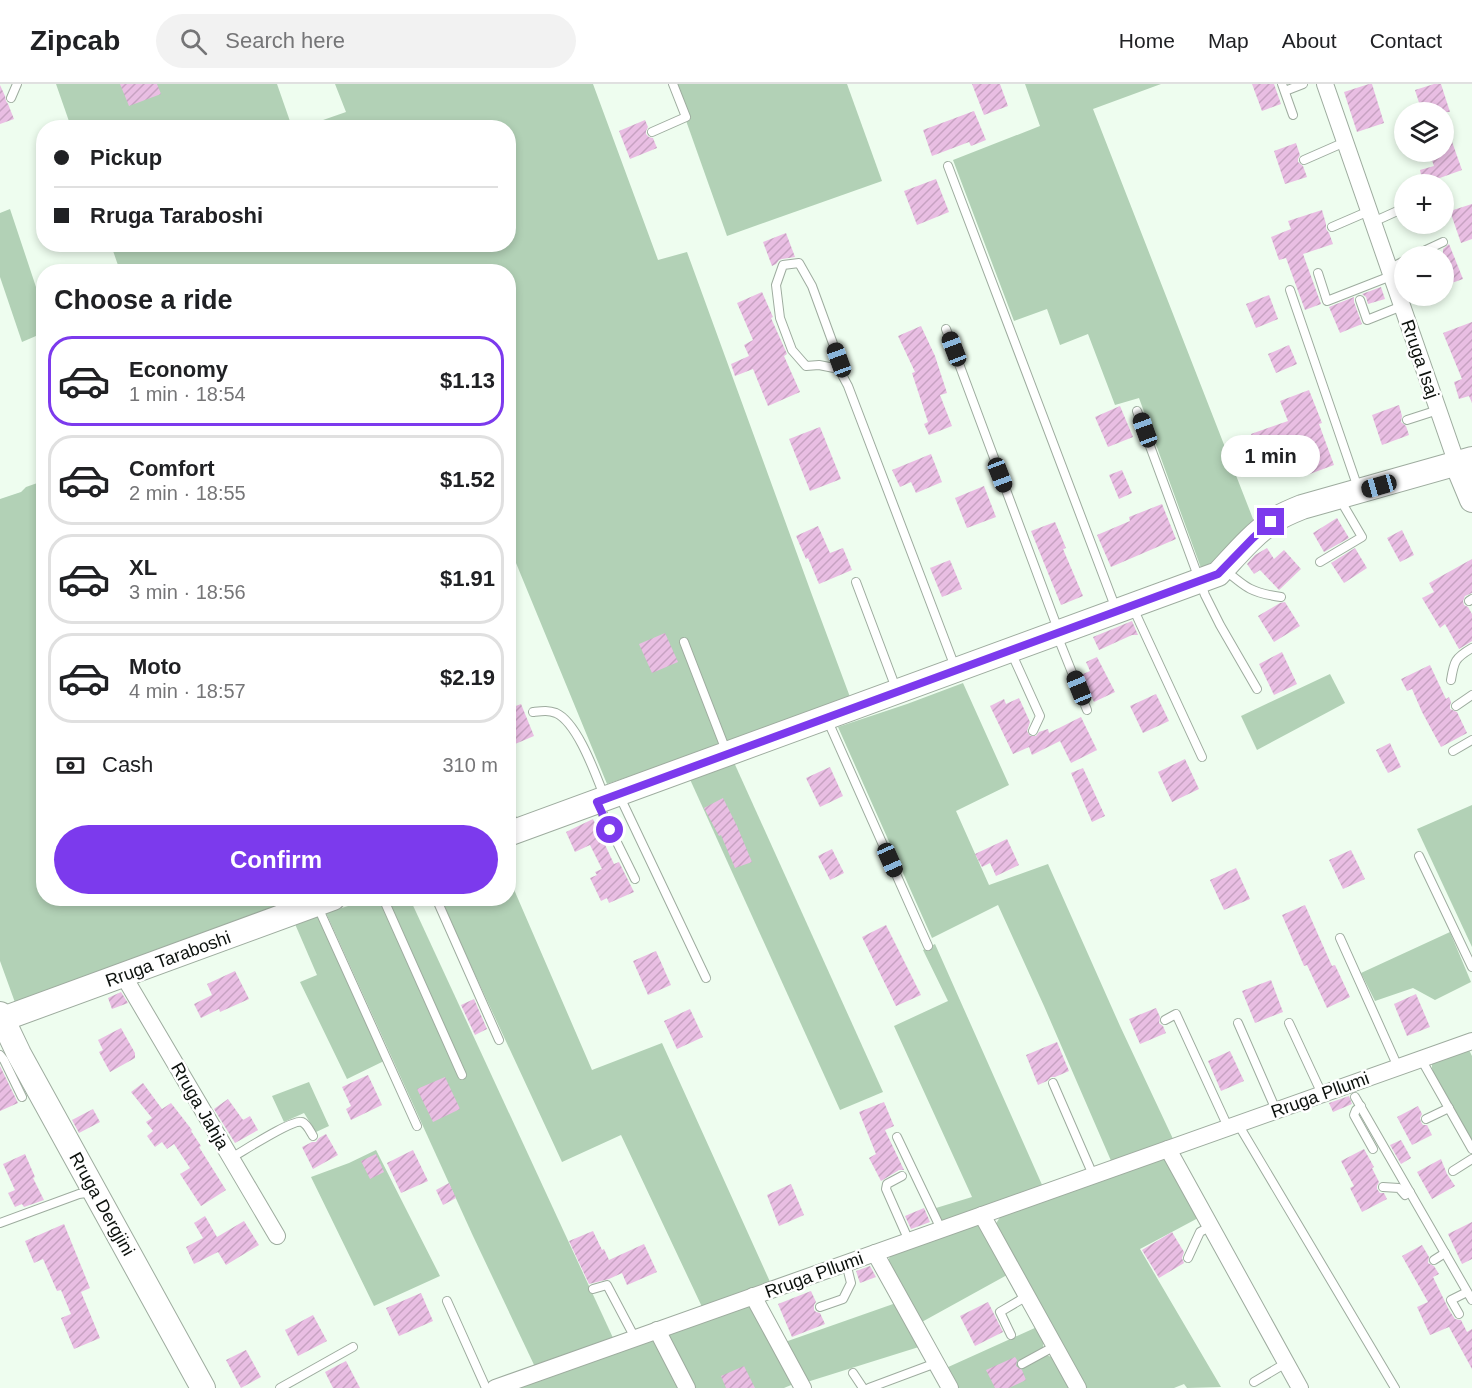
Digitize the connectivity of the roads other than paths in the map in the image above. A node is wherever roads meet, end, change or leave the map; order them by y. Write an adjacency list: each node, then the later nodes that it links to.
1 (17, 84): 6 (lane)
2 (674, 84): 8 (lane)
3 (1303, 84): 5 (lane)
4 (1325, 84): 9 (street, Rruga Isaj)
5 (1283, 88): 7 (lane)
6 (11, 98)
7 (1293, 115)
8 (652, 132)
9 (1345, 142): 10 (lane); 13 (street, Rruga Isaj)
10 (1304, 160)
11 (948, 166): 36 (lane)
12 (1394, 211): 13 (lane)
13 (1371, 217): 14 (lane); 18 (street, Rruga Isaj)
14 (1332, 227)
15 (1443, 242): 16 (lane)
16 (1434, 246)
17 (1318, 273): 19 (lane)
18 (1394, 277)
19 (1394, 280)
20 (1290, 290): 29 (lane)
21 (1359, 300): 22 (lane)
22 (1402, 306): 25 (street, Rruga Isaj)
23 (946, 328): 37 (lane)
24 (839, 369): 24 (lane); 41 (lane)
25 (1438, 410): 27 (lane); 28 (street, Rruga Isaj)
26 (1137, 411): 33 (lane)
27 (1407, 420)
28 (1465, 461): 29 (street); 30 (street)
29 (1350, 494): 31 (lane); 32 (street)
30 (1472, 500)
31 (1320, 562)
32 (1224, 568): 33 (street); 35 (lane)
33 (1200, 581): 36 (street); 43 (lane)
34 (856, 582): 44 (lane)
35 (1281, 597)
36 (1124, 609): 37 (street); 54 (lane)
37 (1058, 633): 40 (street); 47 (lane)
38 (684, 642): 53 (lane)
39 (1472, 648): 42 (lane)
40 (1010, 651): 41 (street); 50 (lane)
41 (956, 670): 44 (street)
42 (1451, 680)
43 (1257, 689)
44 (897, 692): 49 (street)
45 (1472, 695): 46 (lane)
46 (1456, 706)
47 (1087, 710)
48 (533, 712): 55 (lane)
49 (826, 718): 53 (street); 64 (lane)
50 (1033, 731)
51 (1472, 740): 52 (lane)
52 (1453, 752)
53 (727, 754): 55 (street)
54 (1202, 757)
55 (607, 798): 56 (street); 58 (lane); 67 (lane)
56 (516, 824)
57 (1419, 856): 65 (lane)
58 (635, 879)
59 (311, 906): 66 (street, Rruga Taraboshi)
60 (327, 906): 85 (lane)
61 (387, 906): 77 (lane)
62 (440, 906): 72 (lane)
63 (1340, 938): 76 (lane)
64 (928, 946)
65 (1472, 967)
66 (123, 975): 68 (street, Rruga Taraboshi); 92 (street, Rruga Jahja)
67 (706, 978)
68 (1, 1018): 74 (street, Rruga Dergjini)
69 (1165, 1020): 86 (lane)
70 (1238, 1023): 83 (lane)
71 (1289, 1023): 79 (lane)
72 (499, 1040)
73 (1472, 1041): 75 (street, Rruga Pllumi)
74 (8, 1056): 81 (lane); 98 (street, Rruga Dergjini)
75 (1420, 1059): 76 (street, Rruga Pllumi); 82 (lane)
76 (1398, 1067): 80 (street, Rruga Pllumi)
77 (462, 1075)
78 (1053, 1083): 95 (lane)
79 (1322, 1094): 80 (street, Rruga Pllumi); 83 (street, Rruga Pllumi)
80 (1355, 1096): 90 (lane); 99 (lane)
81 (22, 1097)
82 (1449, 1108): 84 (lane); 91 (lane)
83 (1276, 1110): 86 (street, Rruga Pllumi)
84 (1426, 1119)
85 (417, 1126)
86 (1233, 1126): 89 (street, Rruga Pllumi); 140 (lane)
87 (314, 1136): 92 (lane)
88 (897, 1137): 103 (lane)
89 (1168, 1149): 95 (street, Rruga Pllumi); 102 (street)
90 (1373, 1149)
91 (1472, 1149)
92 (231, 1158): 104 (street, Rruga Jahja)
93 (1472, 1159): 94 (lane)
94 (1453, 1171)
95 (1093, 1175): 100 (street, Rruga Pllumi)
96 (902, 1176): 105 (lane)
97 (1383, 1187): 99 (lane)
98 (95, 1192): 101 (lane); 129 (street, Rruga Dergjini)
99 (1410, 1192): 107 (lane)
100 (982, 1215): 103 (street, Rruga Pllumi); 113 (street)
101 (0, 1223)
102 (1211, 1226): 108 (lane); 124 (street)
103 (941, 1229): 105 (street, Rruga Pllumi)
104 (277, 1236)
105 (909, 1241): 106 (street, Rruga Pllumi)
106 (875, 1253): 110 (street, Rruga Pllumi); 123 (street, Rruga Pllumi)
107 (1445, 1253): 109 (lane); 114 (lane)
108 (1188, 1258)
109 (1434, 1260)
110 (846, 1263): 112 (street, Rruga Pllumi); 116 (lane)
111 (593, 1289): 120 (lane)
112 (753, 1296): 118 (street, Rruga Pllumi); 134 (street, Rruga Pllumi)
113 (1027, 1296): 119 (lane); 121 (street)
114 (1470, 1296): 117 (lane)
115 (447, 1301): 131 (lane)
116 (820, 1307)
117 (1459, 1314)
118 (657, 1330): 120 (street, Rruga Pllumi); 133 (street)
119 (1011, 1335)
120 (635, 1338): 128 (street, Rruga Pllumi)
121 (1055, 1346): 125 (lane); 138 (street)
122 (353, 1347): 130 (lane)
123 (936, 1363): 136 (lane); 137 (street, Rruga Pllumi)
124 (1286, 1363): 127 (lane); 139 (street)
125 (1022, 1364)
126 (853, 1373): 135 (lane)
127 (1254, 1382)
128 (514, 1385): 132 (street, Rruga Pllumi)
129 (203, 1388)
130 (280, 1388)
131 (486, 1388)
132 (495, 1388)
133 (687, 1388)
134 (803, 1388)
135 (863, 1388)
136 (869, 1388)
137 (950, 1388)
138 (1078, 1388)
139 (1300, 1388)
140 (1395, 1388)

